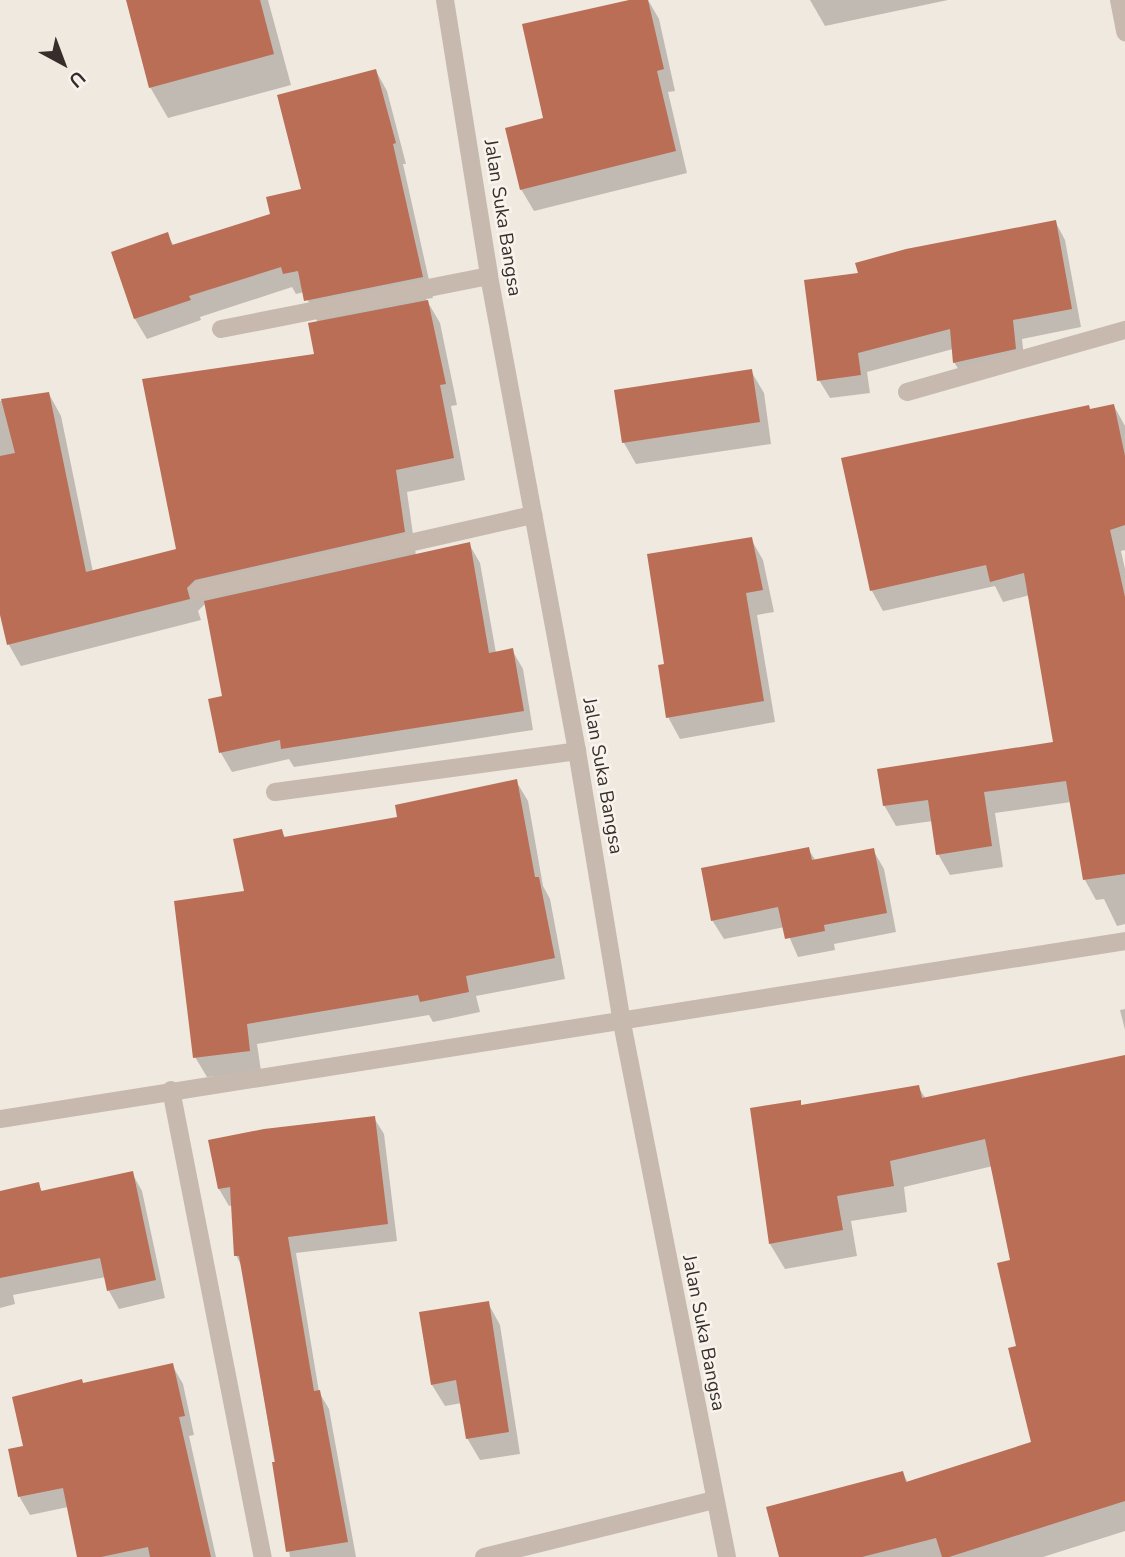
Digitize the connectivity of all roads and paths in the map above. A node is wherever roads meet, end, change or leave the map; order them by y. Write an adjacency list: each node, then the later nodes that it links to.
1 (445, 0): 4 (street, Jalan Suka Bangsa)
2 (1119, 0): 3 (street)
3 (1125, 32)
4 (489, 276): 5 (street); 8 (street, Jalan Suka Bangsa)
5 (220, 329)
6 (1125, 330): 7 (street)
7 (907, 392)
8 (533, 515): 9 (street); 10 (street, Jalan Suka Bangsa)
9 (198, 591)
10 (578, 751): 11 (street); 13 (street, Jalan Suka Bangsa)
11 (275, 792)
12 (1125, 941): 13 (street)
13 (622, 1023): 14 (street); 16 (street, Jalan Suka Bangsa)
14 (171, 1090): 15 (street); 17 (street)
15 (0, 1119)
16 (714, 1500): 18 (street); 19 (street, Jalan Suka Bangsa)
17 (263, 1557)
18 (484, 1557)
19 (727, 1557)

